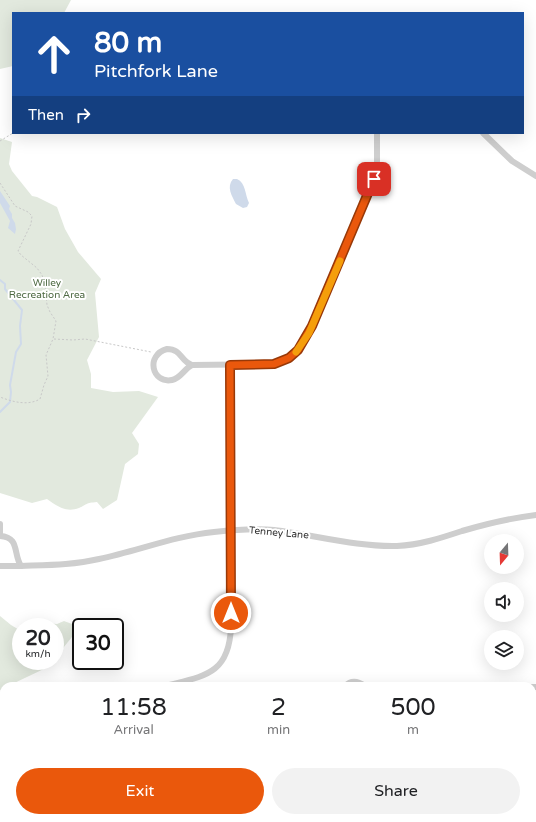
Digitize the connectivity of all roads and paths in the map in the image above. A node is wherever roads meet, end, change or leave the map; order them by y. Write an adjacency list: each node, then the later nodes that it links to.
1 (12, 134): 4 (path)
2 (377, 134): 10 (street)
3 (484, 134): 5 (street)
4 (0, 141)
5 (536, 176)
6 (0, 183): 7 (path)
7 (53, 339): 8 (path); 11 (path)
8 (156, 356): 9 (street); 9 (street)
9 (192, 365): 10 (street)
10 (230, 365): 14 (street)
11 (0, 397)
12 (536, 515): 14 (street, Tenney Lane)
13 (0, 524): 15 (street)
14 (231, 530): 17 (street, Tenney Lane); 18 (street)
15 (0, 536): 17 (street)
16 (0, 566): 17 (street, Tenney Lane)
17 (21, 566)
18 (182, 682)

